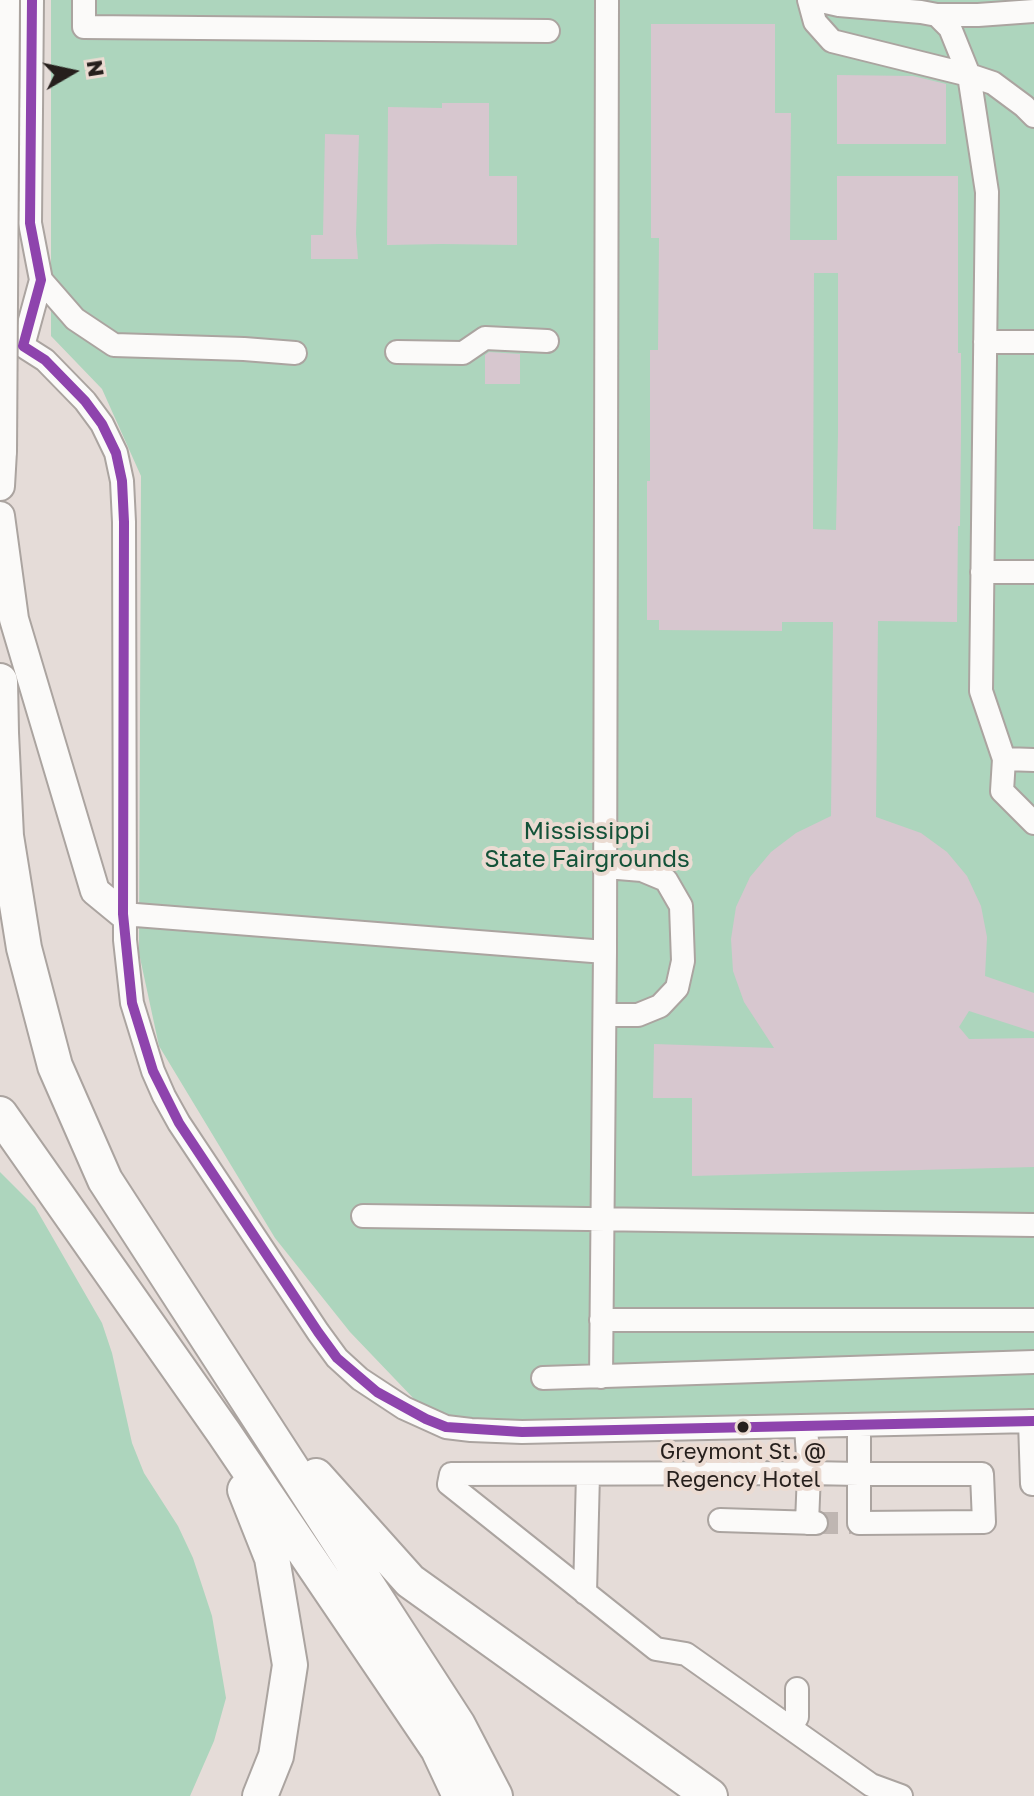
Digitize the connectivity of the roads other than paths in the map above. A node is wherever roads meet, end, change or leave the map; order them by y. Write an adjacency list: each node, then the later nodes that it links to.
1 (5, 0): 20 (main road, bridge)
2 (32, 0): 12 (street)
3 (84, 0): 9 (street)
4 (607, 0): 28 (street)
5 (809, 0): 10 (street)
6 (817, 0): 8 (street)
7 (1034, 11): 8 (street)
8 (937, 15): 10 (street)
9 (548, 31)
10 (969, 75): 11 (street); 15 (street)
11 (1034, 116)
12 (41, 280): 17 (street); 19 (street)
13 (0, 339): 17 (street)
14 (547, 341): 18 (street)
15 (985, 342): 16 (street); 22 (street)
16 (1034, 342)
17 (23, 346): 30 (street)
18 (397, 352)
19 (295, 353)
20 (0, 486)
21 (0, 516): 30 (main road)
22 (982, 572): 23 (street); 25 (street)
23 (1034, 572)
24 (0, 681): 31 (highway)
25 (1004, 759): 26 (street); 27 (street)
26 (1034, 760)
27 (1034, 823)
28 (606, 867): 32 (street); 33 (street)
29 (0, 881): 31 (highway)
30 (123, 914): 32 (street); 46 (street)
31 (24, 948): 43 (highway)
32 (605, 952): 33 (street)
33 (605, 1015): 36 (street)
34 (0, 1114): 47 (highway)
35 (363, 1216): 36 (street)
36 (602, 1218): 37 (street); 38 (street)
37 (1034, 1225)
38 (601, 1320): 39 (street); 41 (street)
39 (1034, 1320)
40 (1034, 1362): 41 (street)
41 (601, 1377): 42 (street)
42 (543, 1378)
43 (241, 1392): 58 (highway); 59 (highway)
44 (1032, 1421): 45 (street); 51 (street)
45 (859, 1425): 46 (street); 50 (street)
46 (806, 1426): 48 (street)
47 (224, 1433): 56 (highway); 57 (highway)
48 (809, 1473): 49 (street); 50 (street); 52 (street)
49 (588, 1474): 53 (street); 53 (street)
50 (859, 1474): 50 (street)
51 (1034, 1484)
52 (720, 1520)
53 (585, 1593): 55 (street)
54 (797, 1689): 55 (street)
55 (791, 1728): 60 (street)
56 (260, 1796)
57 (460, 1796)
58 (495, 1796)
59 (710, 1796)
60 (901, 1796)

